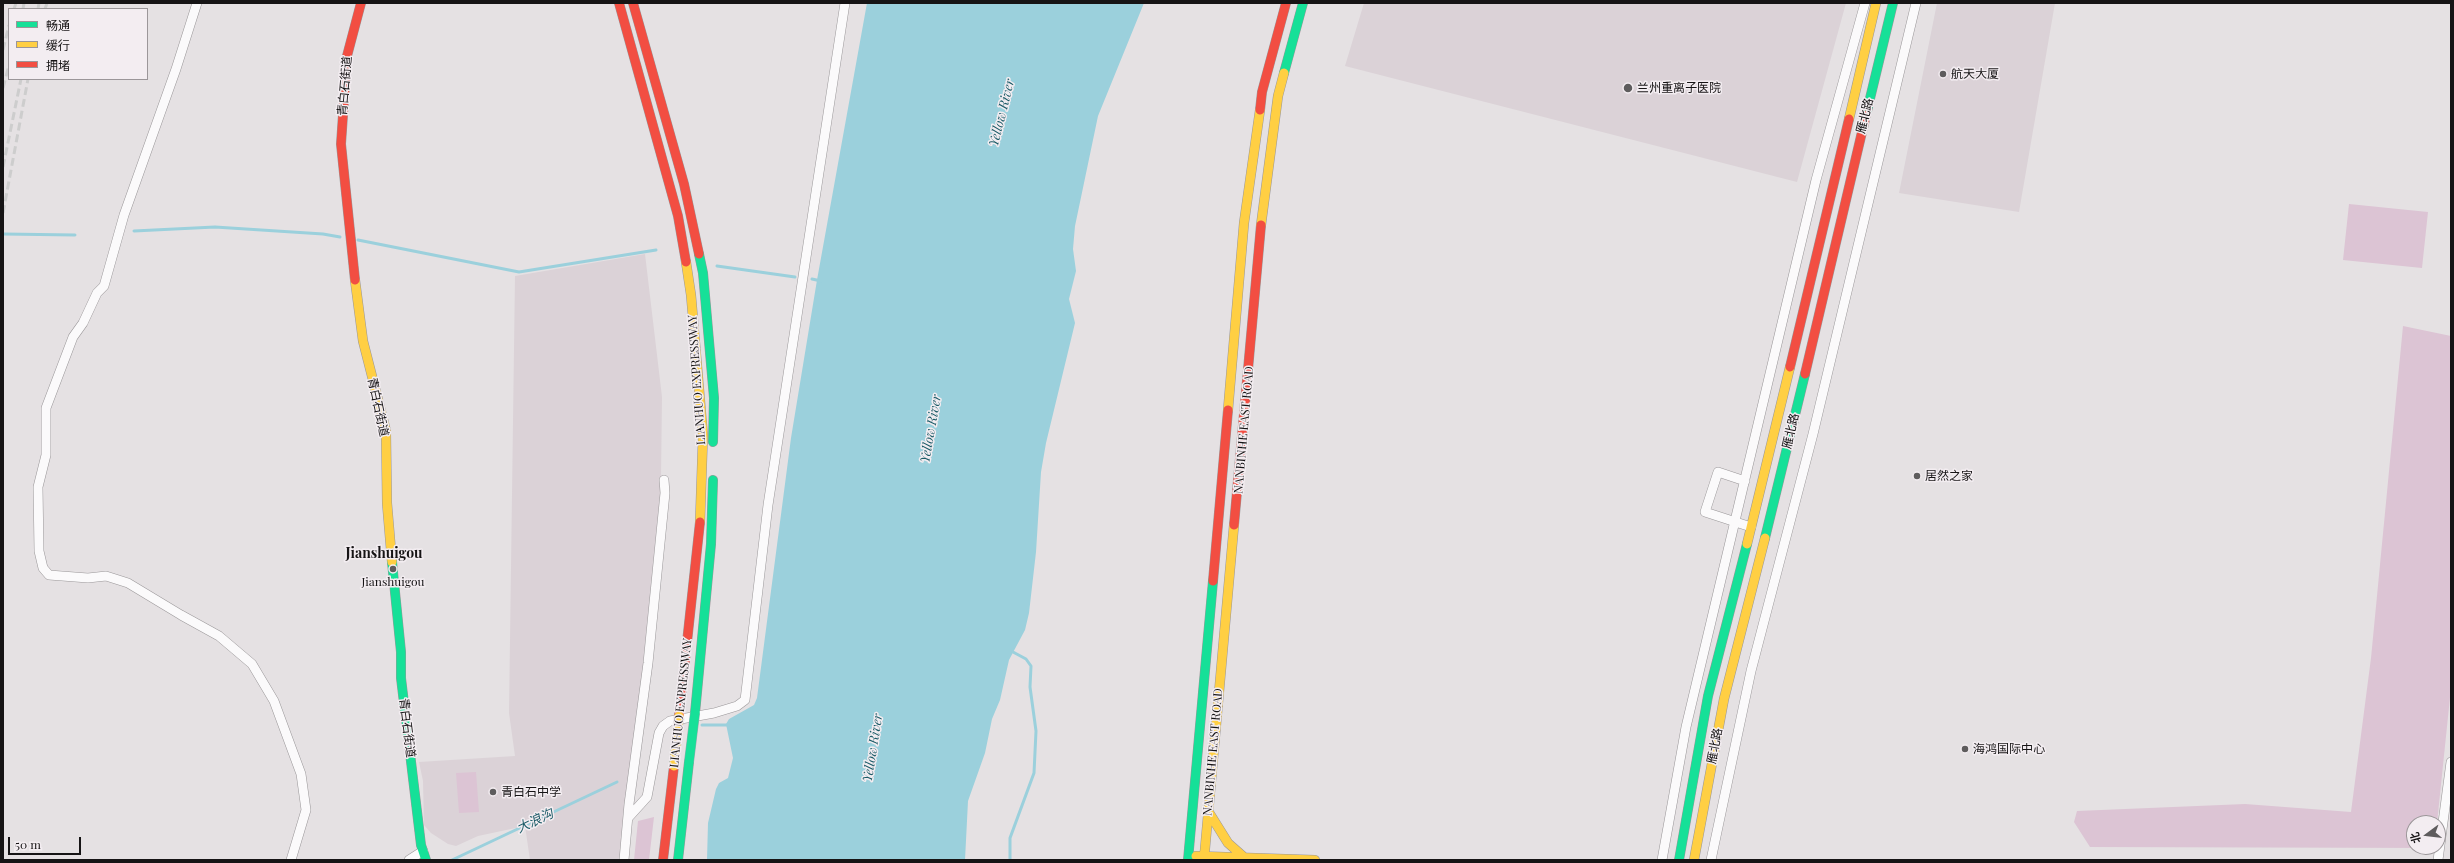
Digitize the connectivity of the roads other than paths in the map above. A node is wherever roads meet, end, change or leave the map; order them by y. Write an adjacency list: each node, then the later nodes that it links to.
1 (197, 3): 27 (street)
2 (361, 3): 23 (main road, 青白石街道)
3 (619, 3): 30 (main road, LIANHUO EXPRESSWAY, bridge)
4 (633, 3): 14 (main road, LIANHUO EXPRESSWAY)
5 (845, 3): 22 (street)
6 (1286, 3): 12 (main road, NANBINHE EAST ROAD)
7 (1304, 3): 13 (main road, NANBINHE EAST ROAD)
8 (1865, 3): 17 (street)
9 (1876, 3): 19 (main road, 雁北路)
10 (1893, 3): 35 (main road, 雁北路)
11 (1916, 3): 36 (street)
12 (1227, 437): 13 (main road); 24 (main road, NANBINHE EAST ROAD)
13 (1243, 442): 21 (main road, NANBINHE EAST ROAD)
14 (713, 452)
15 (713, 467): 31 (main road, LIANHUO EXPRESSWAY, bridge)
16 (664, 480): 22 (street)
17 (1745, 481): 18 (street); 18 (street)
18 (1736, 522): 19 (street); 33 (street)
19 (1751, 527): 34 (main road, 雁北路)
20 (2451, 762): 37 (street)
21 (1208, 811): 25 (main road, NANBINHE EAST ROAD); 26 (main road)
22 (628, 818): 29 (street)
23 (425, 857): 28 (street)
24 (1188, 858): 25 (main road)
25 (1204, 858): 26 (main road)
26 (1245, 858): 32 (main road)
27 (291, 860)
28 (409, 860)
29 (624, 860)
30 (663, 860)
31 (678, 860)
32 (1315, 860)
33 (1662, 860)
34 (1679, 860)
35 (1694, 860)
36 (1711, 860)
37 (2438, 860)

